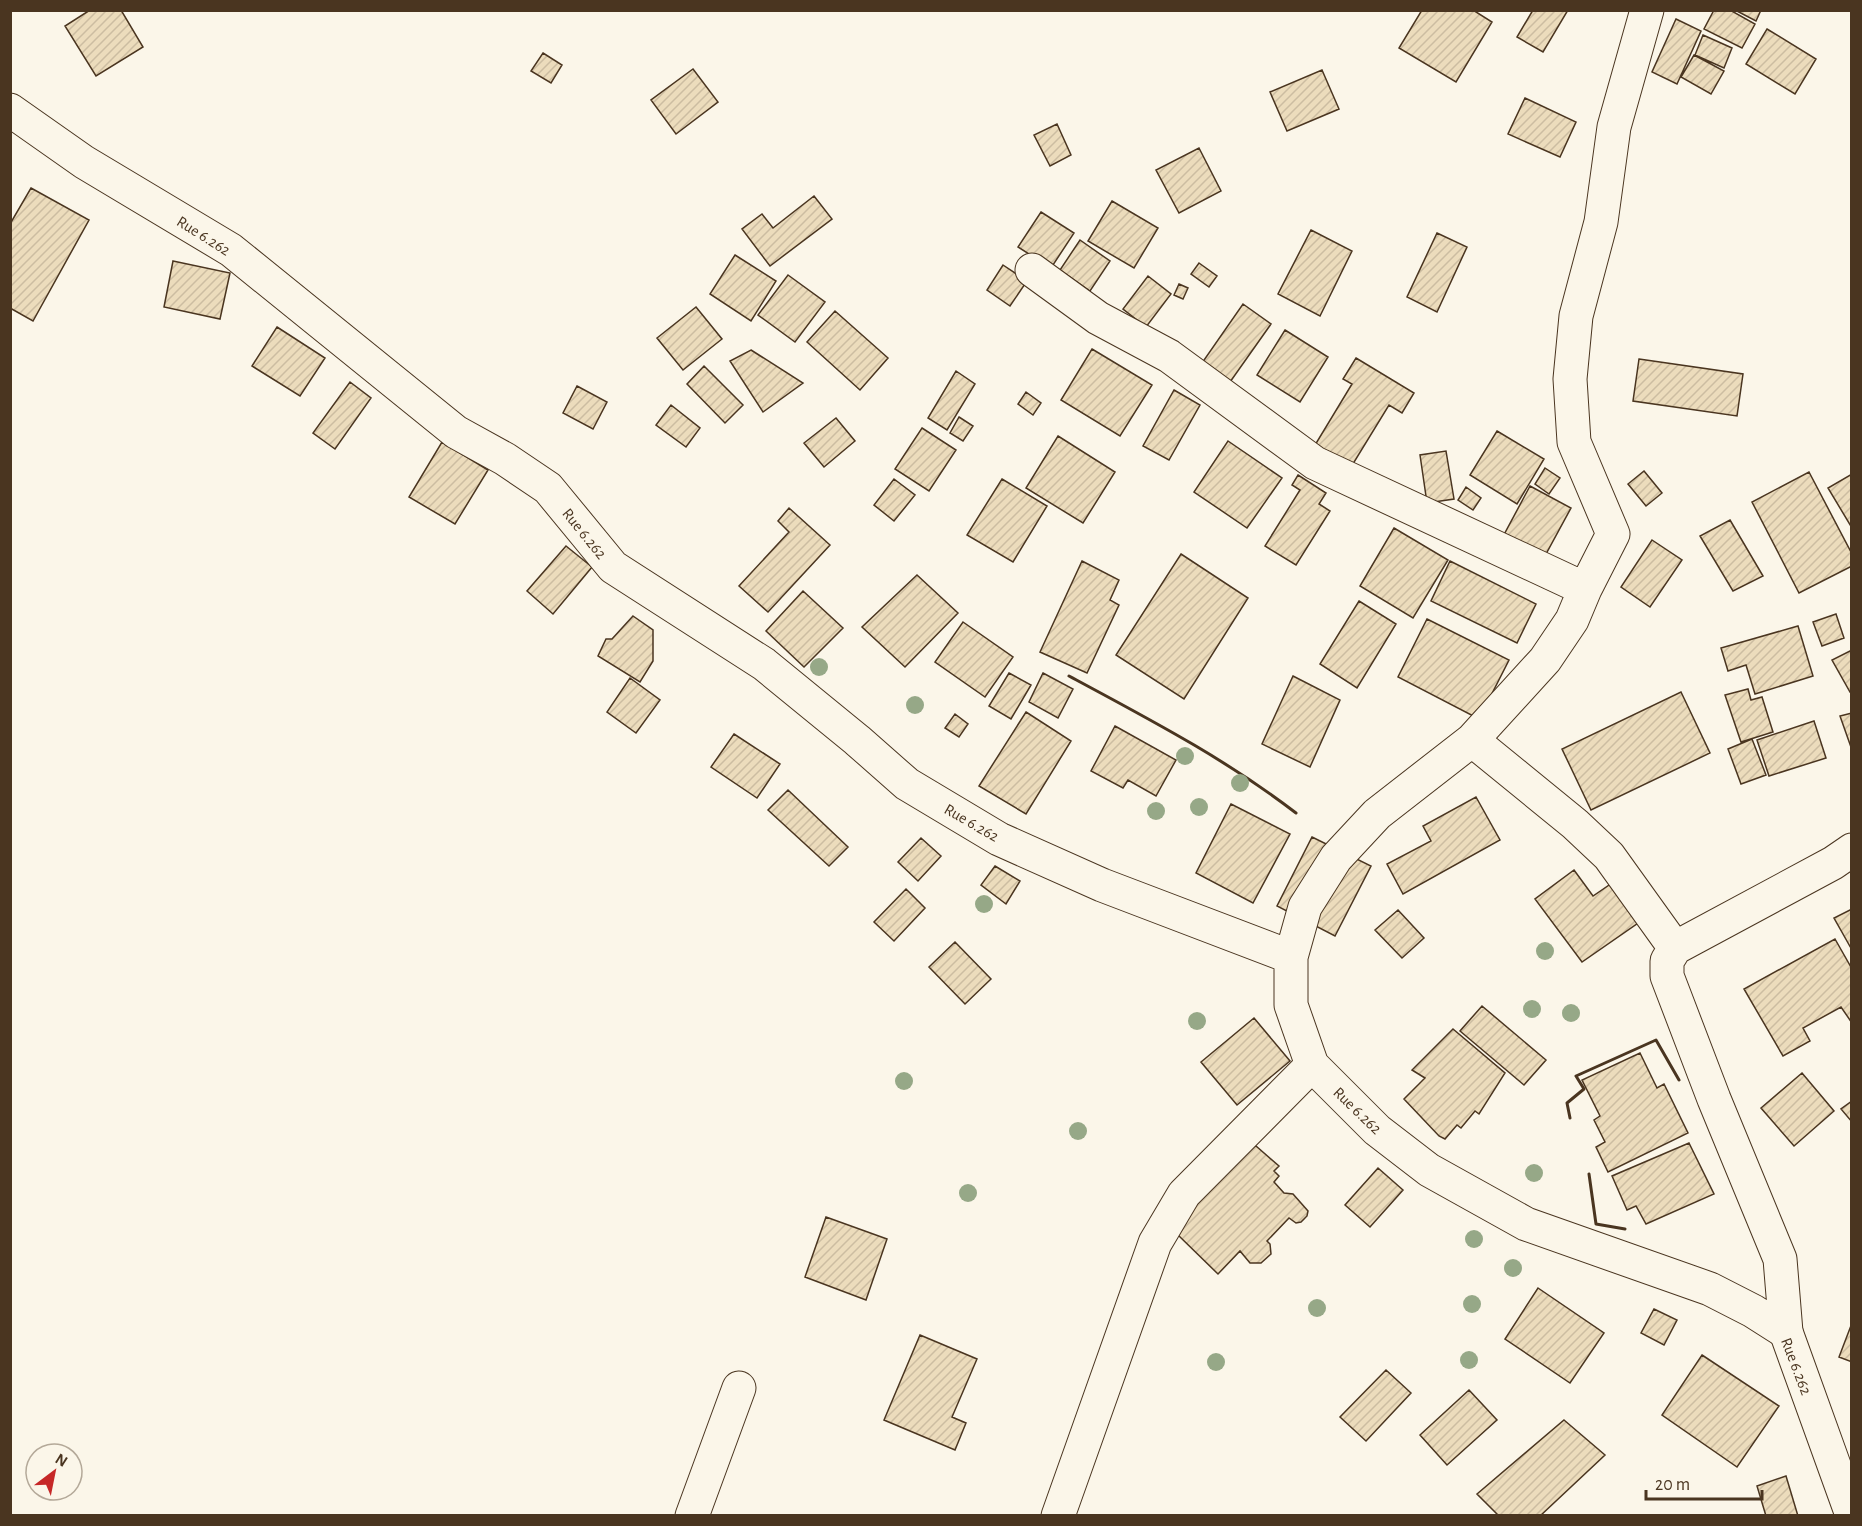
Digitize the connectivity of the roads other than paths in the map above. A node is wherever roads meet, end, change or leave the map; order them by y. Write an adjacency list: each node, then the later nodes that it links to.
1 (1647, 10): 4 (street)
2 (10, 110): 8 (street, Rue 6.262)
3 (1032, 270): 4 (street)
4 (1585, 589): 5 (street)
5 (1472, 741): 7 (street); 8 (street)
6 (1851, 850): 7 (street)
7 (1675, 948): 10 (street)
8 (1291, 957): 9 (street, Rue 6.262)
9 (1312, 1065): 10 (street, Rue 6.262); 13 (street)
10 (1786, 1332): 14 (street, Rue 6.262)
11 (739, 1388): 12 (street)
12 (692, 1515)
13 (1058, 1515)
14 (1851, 1515)

